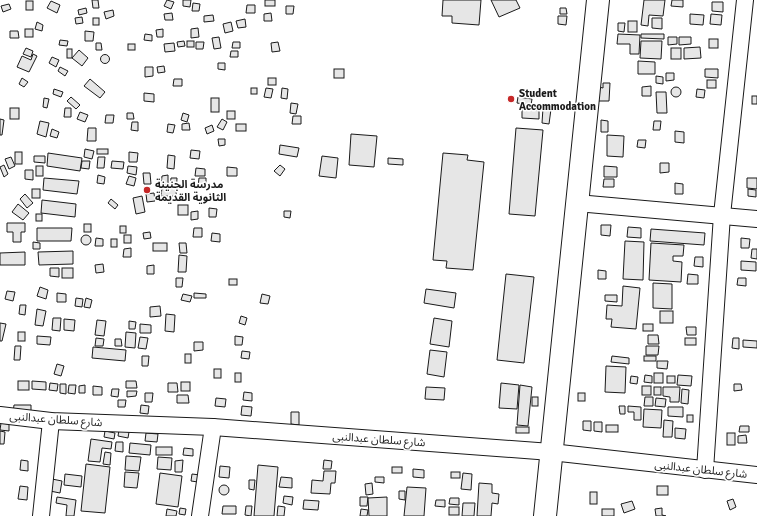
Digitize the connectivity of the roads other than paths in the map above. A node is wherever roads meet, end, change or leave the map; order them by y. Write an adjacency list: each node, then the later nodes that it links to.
1 (598, 0): 3 (street)
2 (744, 0): 4 (street)
3 (577, 203): 4 (street); 9 (street)
4 (722, 215): 5 (street); 10 (street)
5 (757, 219)
6 (0, 415): 7 (street, شارع سلطان عبدالنبى)
7 (51, 421): 8 (street, شارع سلطان عبدالنبى); 12 (street)
8 (213, 427): 9 (street, شارع سلطان عبدالنبى); 13 (street)
9 (551, 452): 10 (street, شارع سلطان عبدالنبى); 14 (street)
10 (705, 470): 11 (street, شارع سلطان عبدالنبى)
11 (757, 475)
12 (41, 516)
13 (200, 516)
14 (545, 516)

